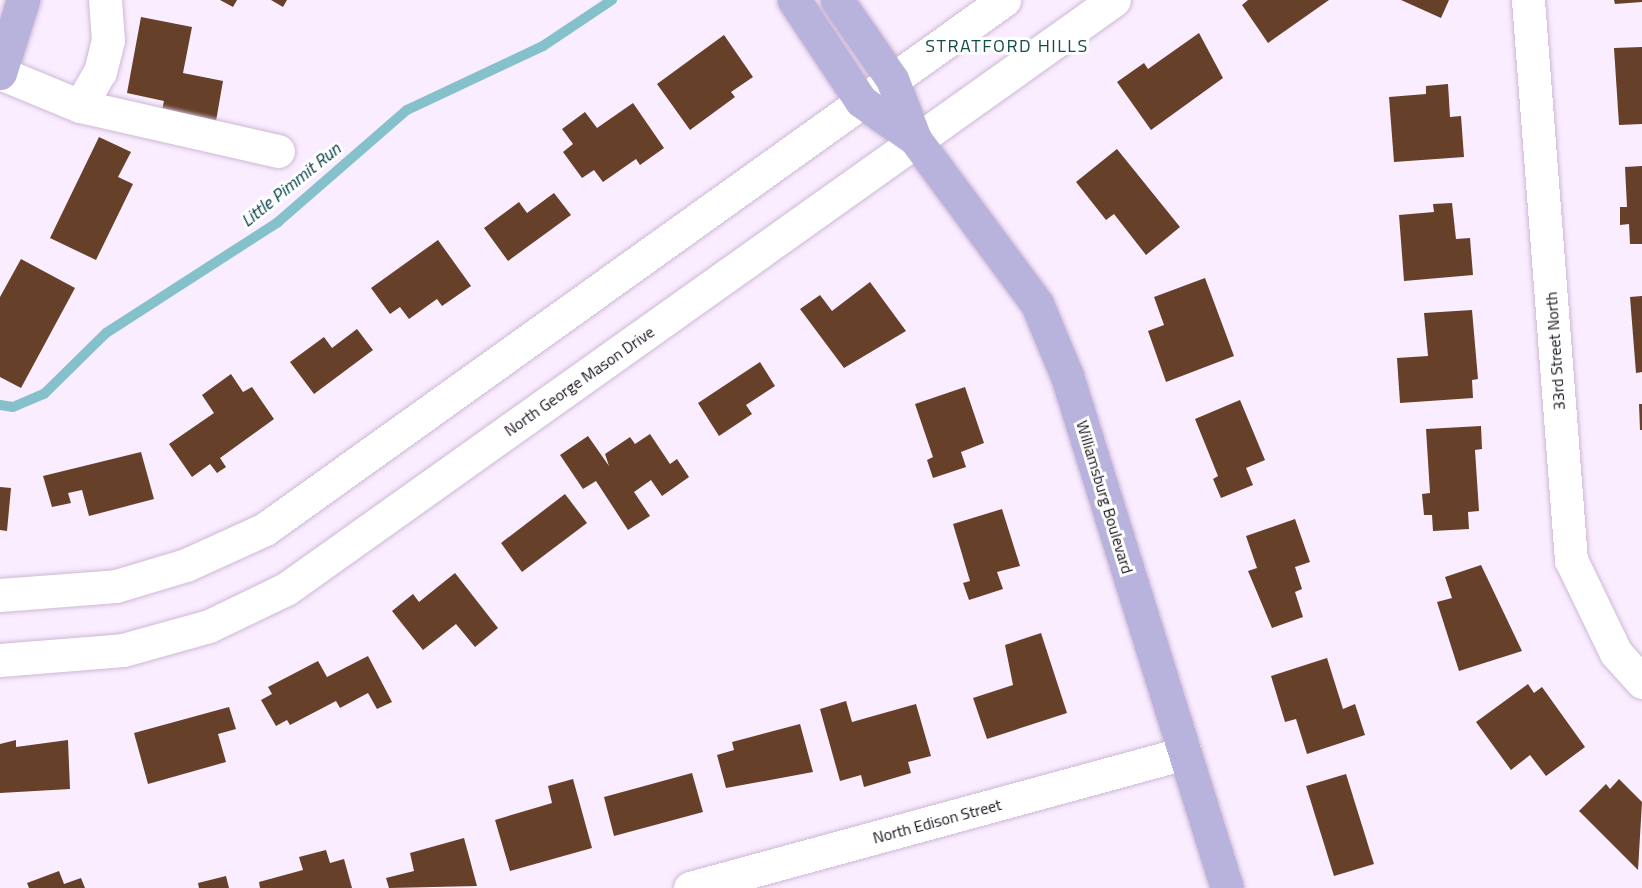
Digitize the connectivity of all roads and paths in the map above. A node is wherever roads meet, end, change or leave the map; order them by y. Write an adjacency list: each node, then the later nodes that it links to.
1 (23, 0): 8 (main road)
2 (105, 0): 11 (street)
3 (794, 0): 10 (main road, Williamsburg Boulevard)
4 (837, 0): 9 (main road, Williamsburg Boulevard)
5 (1004, 0): 9 (street)
6 (1114, 0): 12 (street, North George Mason Drive)
7 (1528, 0): 16 (street, 33rd Street North)
8 (0, 73): 11 (street)
9 (892, 79): 10 (street); 12 (main road, Williamsburg Boulevard)
10 (861, 101): 12 (main road, Williamsburg Boulevard); 14 (street)
11 (80, 106): 13 (street)
12 (915, 139): 15 (street, North George Mason Drive); 17 (main road, Williamsburg Boulevard)
13 (278, 151)
14 (0, 595)
15 (0, 660)
16 (1642, 682)
17 (1185, 753): 18 (street, North Edison Street); 19 (main road, Williamsburg Boulevard)
18 (690, 888)
19 (1227, 888)

